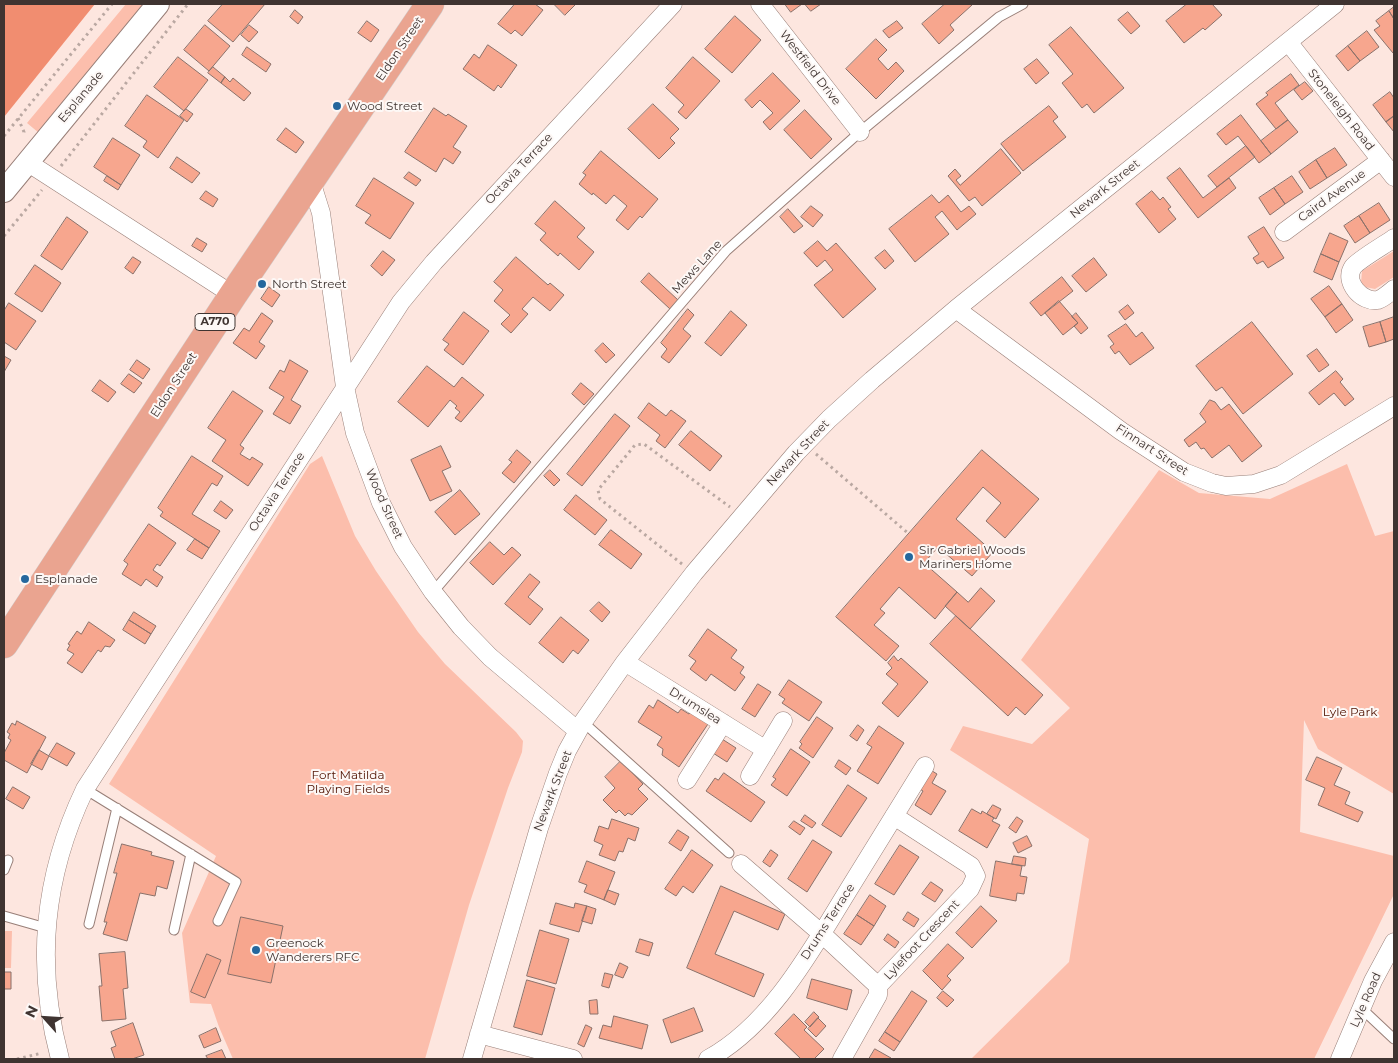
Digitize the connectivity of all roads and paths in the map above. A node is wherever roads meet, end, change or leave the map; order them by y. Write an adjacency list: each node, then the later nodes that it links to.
1 (112, 4): 11 (path)
2 (158, 4): 13 (street, Esplanade)
3 (188, 4): 15 (path)
4 (430, 4): 16 (main road, Eldon Street / A770)
5 (673, 4): 24 (street, Octavia Terrace)
6 (760, 4): 10 (street, Westfield Drive)
7 (1023, 4): 10 (lane, Mews Lane)
8 (1336, 4): 9 (street, Newark Street)
9 (1288, 42): 12 (street, Stoneleigh Road); 23 (street, Newark Street)
10 (860, 132): 30 (lane, Mews Lane)
11 (4, 136)
12 (1381, 160): 14 (street, Stoneleigh Road); 18 (street, Caird Avenue)
13 (27, 162): 15 (street); 17 (street, Esplanade)
14 (1394, 177)
15 (52, 178): 19 (path); 22 (street)
16 (311, 181): 22 (main road, Eldon Street / A770); 24 (street, Wood Street)
17 (4, 191)
18 (1284, 232)
19 (4, 236)
20 (1394, 238): 21 (street)
21 (1394, 290)
22 (233, 295): 31 (main road, Eldon Street / A770)
23 (956, 309): 25 (street, Finnart Street); 26 (street, Newark Street)
24 (345, 387): 30 (street, Wood Street); 40 (street, Octavia Terrace)
25 (1394, 406)
26 (804, 444): 27 (street, Newark Street); 28 (path)
27 (742, 516): 29 (street, Newark Street); 29 (path)
28 (909, 534)
29 (694, 574): 32 (street, Newark Street)
30 (433, 592): 35 (street, Wood Street)
31 (4, 644)
32 (625, 662): 34 (street, Drumslea); 35 (street, Newark Street)
33 (783, 721): 36 (street)
34 (723, 723): 36 (street, Drumslea); 39 (street)
35 (581, 727): 44 (lane, Lylefoot Crescent); 56 (street, Newark Street)
36 (766, 750): 38 (street)
37 (925, 766): 42 (street, Drums Terrace)
38 (750, 776)
39 (686, 780)
40 (85, 789): 41 (lane); 50 (street, Octavia Terrace)
41 (117, 808): 43 (lane); 49 (lane)
42 (894, 816): 52 (street, Drums Terrace); 54 (street, Lylefoot Crescent)
43 (191, 854): 48 (lane); 51 (lane)
44 (735, 859): 52 (street, Lylefoot Crescent)
45 (8, 860): 46 (lane)
46 (4, 870)
47 (4, 916): 50 (lane)
48 (218, 921)
49 (89, 924)
50 (46, 928): 58 (street, Octavia Terrace)
51 (174, 930)
52 (822, 934): 54 (street, Lylefoot Crescent); 62 (street, Drums Terrace)
53 (1394, 942): 55 (street, Lyle Road)
54 (878, 986): 63 (street)
55 (1361, 1008): 57 (lane); 64 (street, Lyle Road)
56 (479, 1034): 60 (street, Newark Street); 61 (street)
57 (1394, 1040)
58 (59, 1054): 59 (path)
59 (17, 1059)
60 (472, 1059)
61 (573, 1059)
62 (708, 1059)
63 (842, 1059)
64 (1340, 1059)

